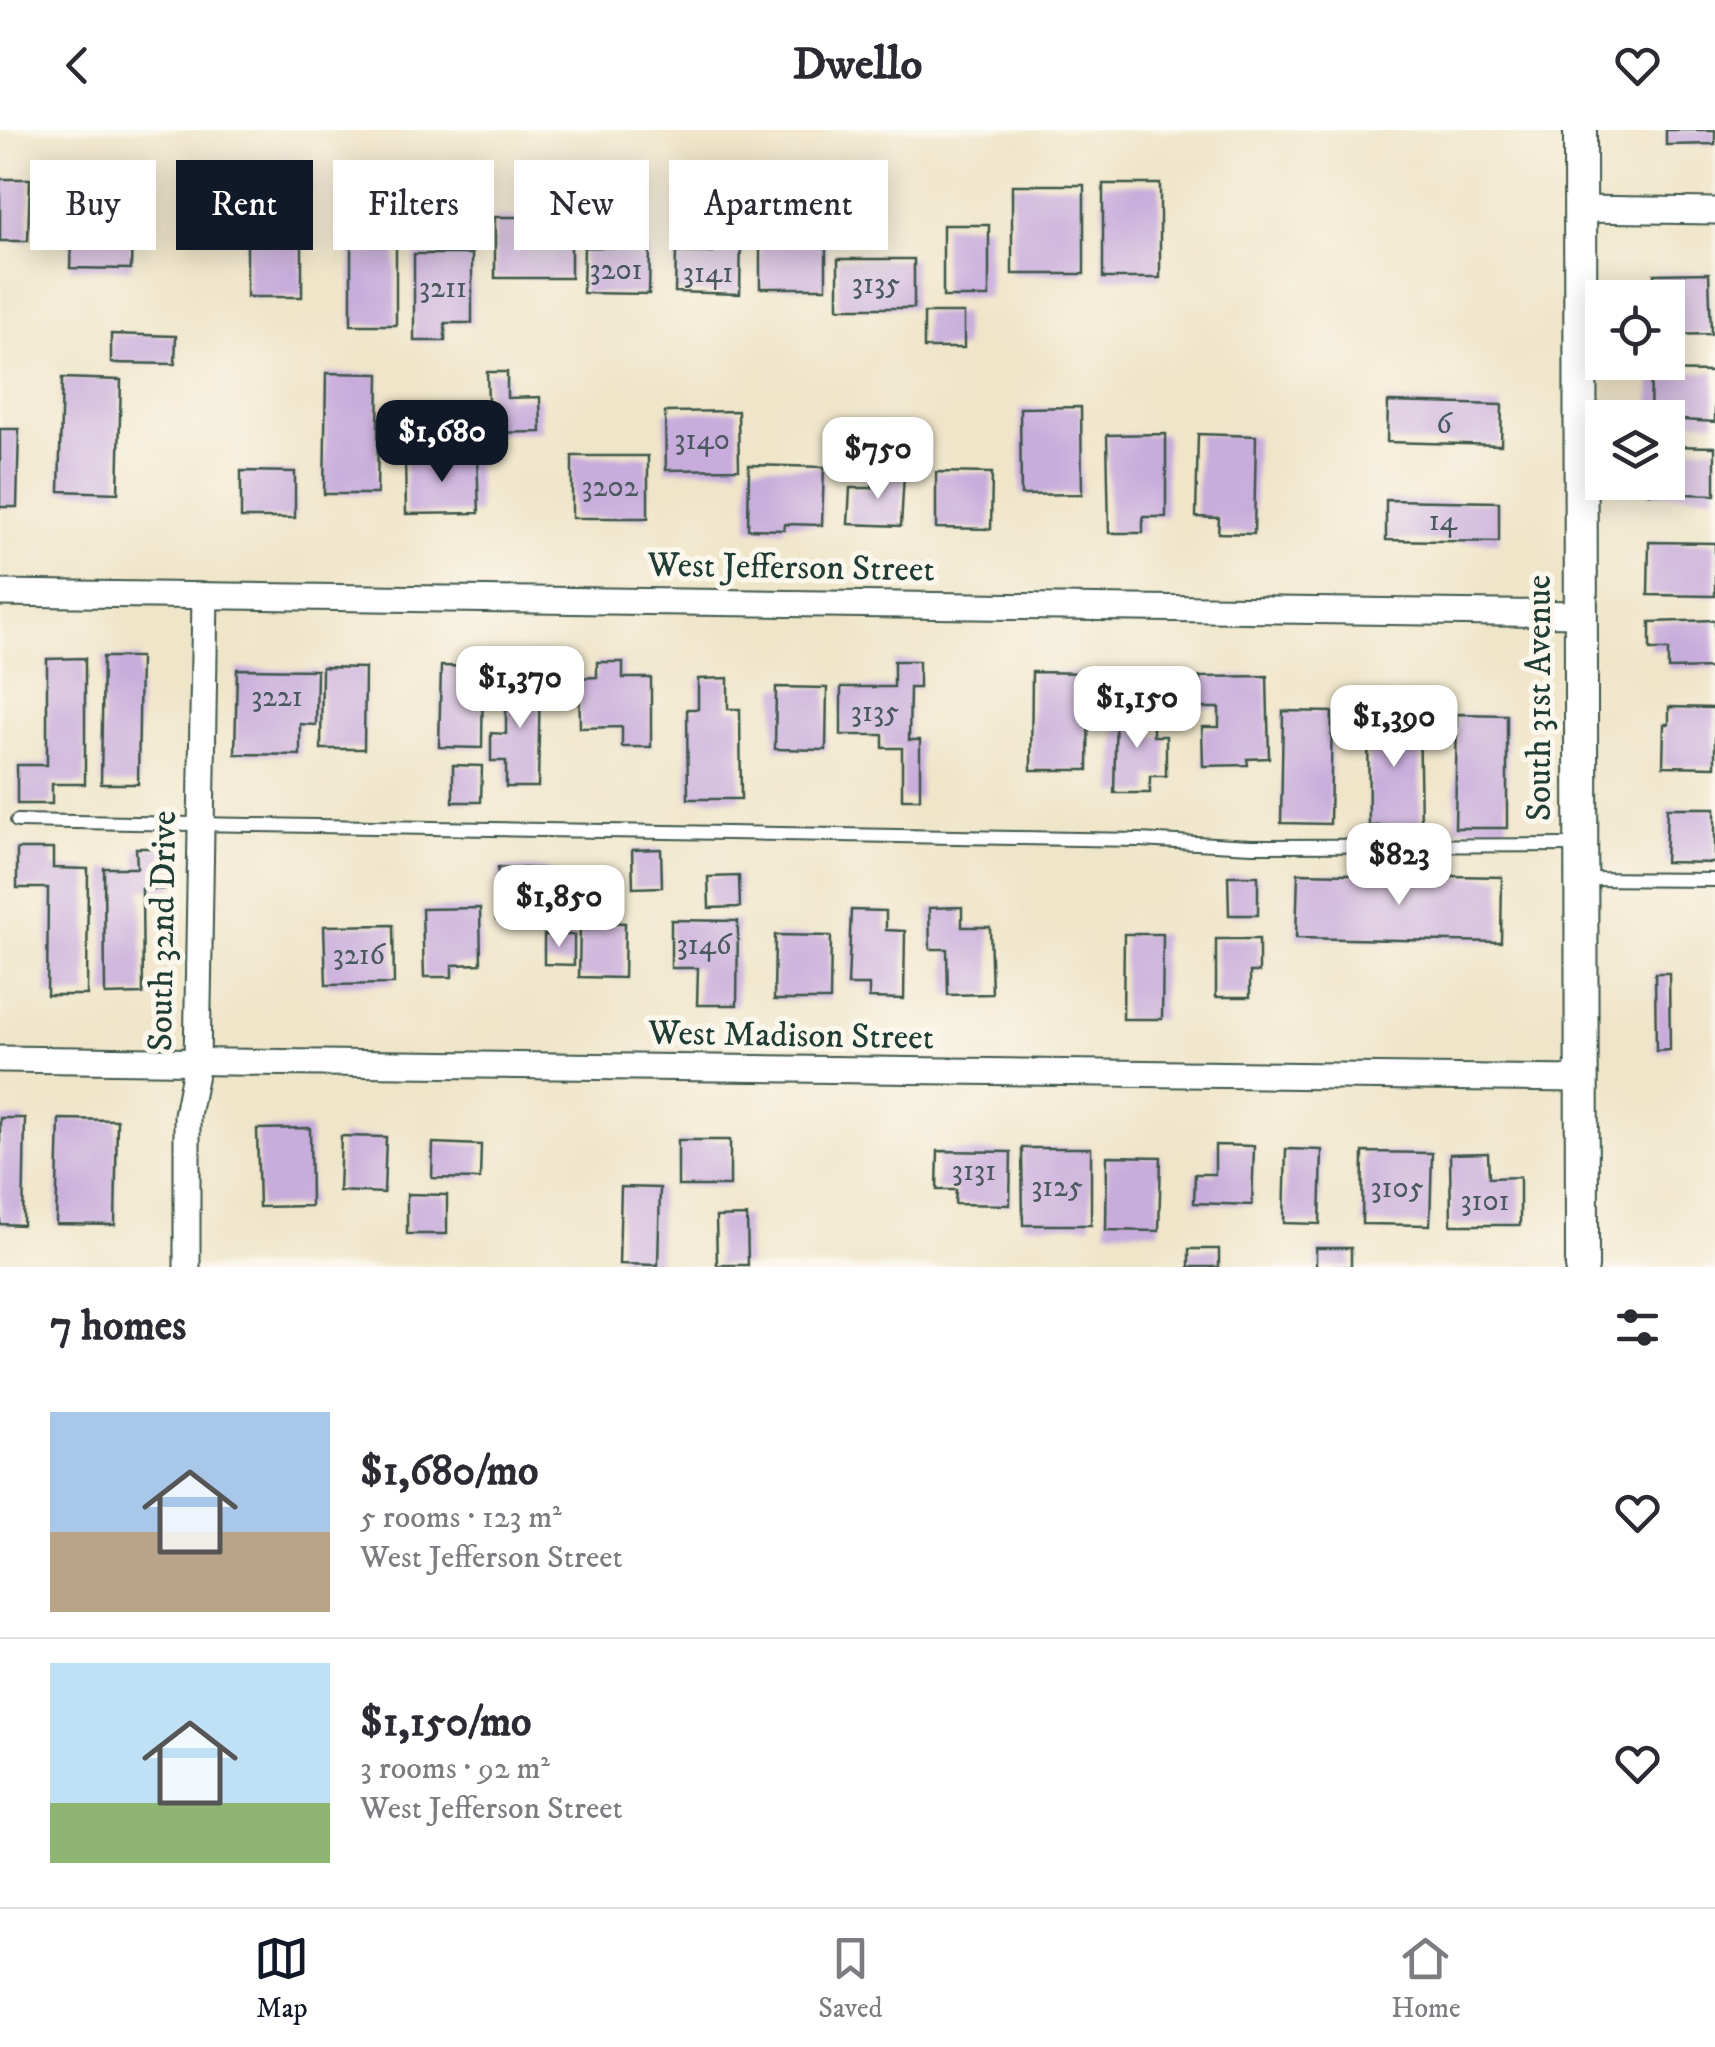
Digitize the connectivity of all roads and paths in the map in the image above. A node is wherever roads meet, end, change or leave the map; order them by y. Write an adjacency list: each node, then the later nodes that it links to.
1 (1580, 130): 2 (street, South 31st Avenue)
2 (1580, 209): 3 (street); 6 (street, South 31st Avenue)
3 (1715, 211)
4 (0, 592): 5 (street, West Jefferson Street)
5 (205, 596): 6 (street, West Jefferson Street); 8 (street, South 32nd Drive)
6 (1580, 614): 9 (street, South 31st Avenue)
7 (17, 821): 8 (lane)
8 (200, 825): 9 (lane); 13 (street, South 32nd Drive)
9 (1579, 846): 10 (street, South 31st Avenue)
10 (1580, 879): 11 (lane); 14 (street, South 31st Avenue)
11 (1715, 880)
12 (0, 1059): 13 (street, West Madison Street)
13 (197, 1064): 14 (street, West Madison Street); 15 (street, South 32nd Drive)
14 (1581, 1079): 16 (street, South 31st Avenue)
15 (187, 1267)
16 (1582, 1267)

